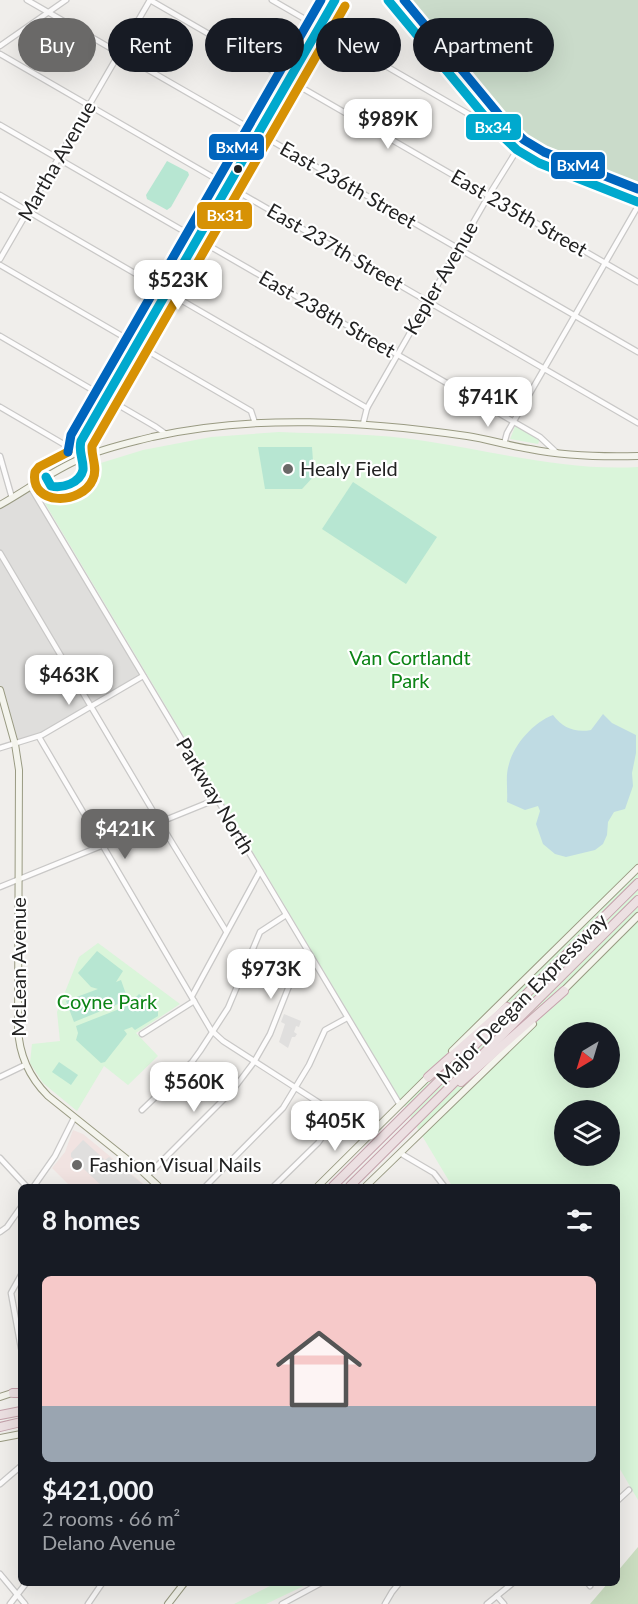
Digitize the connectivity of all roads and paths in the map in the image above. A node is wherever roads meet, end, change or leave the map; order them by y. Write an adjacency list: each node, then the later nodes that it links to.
1 (27, 0): 7 (street, East 236th Street)
2 (66, 0): 7 (street)
3 (150, 0): 8 (street, Martha Avenue); 18 (street, East 235th Street)
4 (272, 0): 10 (street)
5 (335, 0): 9 (street)
6 (388, 0): 21 (main road)
7 (48, 12): 12 (street); 13 (street, East 236th Street)
8 (139, 18)
9 (324, 18)
10 (316, 25)
11 (316, 32): 18 (street)
12 (0, 46)
13 (108, 47)
14 (0, 54): 19 (street, East 237th Street)
15 (108, 72): 19 (street, Martha Avenue)
16 (152, 72): 22 (street, East 236th Street)
17 (396, 72): 21 (street)
18 (289, 80): 22 (street); 27 (street, East 235th Street)
19 (89, 106): 24 (street, Martha Avenue); 25 (street, East 237th Street)
20 (0, 125): 24 (street, East 238th Street)
21 (496, 130): 23 (main road)
22 (258, 133): 25 (street); 31 (street, East 236th Street)
23 (517, 150): 27 (street, Kepler Avenue); 28 (main road)
24 (58, 158): 29 (street, Martha Avenue); 30 (street, East 238th Street)
25 (228, 186): 30 (street); 37 (street, East 237th Street)
26 (0, 195): 29 (street)
27 (489, 195): 31 (street, Kepler Avenue); 33 (street, East 235th Street)
28 (638, 204): 33 (street)
29 (28, 211): 32 (street, Martha Avenue); 36 (street)
30 (197, 238): 36 (street); 42 (street, East 238th Street)
31 (458, 248): 37 (street, Kepler Avenue); 38 (street, East 236th Street)
32 (0, 259)
33 (605, 263): 35 (street, East 235th Street); 38 (street)
34 (0, 265): 40 (street)
35 (638, 282)
36 (167, 291): 40 (street); 46 (street)
37 (428, 301): 42 (street, Kepler Avenue); 43 (street, East 237th Street)
38 (575, 315): 41 (street, East 236th Street); 43 (street)
39 (0, 336): 44 (street)
40 (136, 344): 44 (street); 48 (street)
41 (638, 352)
42 (398, 355): 46 (street, Kepler Avenue); 47 (street, East 238th Street)
43 (544, 369): 47 (street); 49 (street, East 237th Street)
44 (106, 398): 51 (street); 56 (street)
45 (0, 407): 56 (street)
46 (368, 408): 50 (street, Kepler Avenue)
47 (514, 422): 52 (street); 53 (street, East 238th Street)
48 (255, 423): 50 (street); 51 (street)
49 (638, 423)
50 (363, 424): 52 (street)
51 (165, 434): 56 (street)
52 (504, 444): 53 (street)
53 (557, 453): 55 (street)
54 (0, 456): 58 (street)
55 (638, 456)
56 (81, 458): 57 (street)
57 (30, 486): 58 (street); 61 (street, Parkway North)
58 (12, 498): 59 (street)
59 (0, 506)
60 (0, 553): 63 (street)
61 (143, 676): 63 (street); 67 (street, Parkway North)
62 (0, 690): 65 (street, McLean Avenue)
63 (91, 706): 64 (street); 68 (street)
64 (39, 737): 65 (street); 69 (street)
65 (15, 744): 66 (street); 72 (street, McLean Avenue)
66 (0, 748)
67 (217, 800): 68 (street); 71 (street, Parkway North)
68 (160, 823): 69 (street); 78 (street)
69 (104, 845): 72 (street); 82 (street)
70 (638, 868): 89 (street)
71 (260, 871): 76 (street, Parkway North); 78 (street)
72 (18, 879): 74 (street); 87 (street, McLean Avenue)
73 (638, 884): 80 (highway, Major Deegan Expressway)
74 (0, 887)
75 (638, 900): 91 (highway, Major Deegan Expressway)
76 (286, 915): 79 (street, Parkway North); 84 (street)
77 (638, 916): 81 (street)
78 (226, 931): 82 (street)
79 (315, 964): 83 (street, Parkway North); 86 (street)
80 (534, 987): 89 (highway); 106 (highway, Major Deegan Expressway)
81 (564, 991): 91 (highway); 97 (street)
82 (193, 998): 84 (street); 85 (street)
83 (347, 1018): 90 (street); 92 (street, Parkway North)
84 (213, 1033): 86 (street); 93 (street)
85 (142, 1034)
86 (254, 1062): 90 (street); 99 (street)
87 (25, 1065): 88 (street); 95 (street, McLean Avenue)
88 (0, 1077)
89 (428, 1077): 92 (street)
90 (296, 1088): 94 (street); 103 (street)
91 (439, 1098): 107 (highway)
92 (400, 1105): 96 (street)
93 (142, 1110)
94 (338, 1115): 96 (street); 104 (street)
95 (74, 1118): 99 (street, McLean Avenue); 101 (street)
96 (369, 1135): 105 (street)
97 (400, 1153): 108 (street); 109 (street)
98 (0, 1158): 100 (street)
99 (147, 1176): 102 (street, McLean Avenue)
100 (24, 1184)
101 (35, 1184)
102 (156, 1184)
103 (208, 1184)
104 (276, 1184)
105 (320, 1184)
106 (335, 1184)
107 (352, 1184)
108 (368, 1184)
109 (442, 1184)
110 (18, 1212): 111 (street)
111 (0, 1232)
112 (18, 1280): 113 (street)
113 (18, 1332)
114 (18, 1392): 115 (street)
115 (0, 1397)
116 (18, 1412): 117 (highway)
117 (0, 1415)
118 (18, 1423): 119 (highway)
119 (0, 1427)
120 (18, 1435): 121 (street)
121 (0, 1438)
122 (18, 1469): 123 (street)
123 (0, 1484)
124 (629, 1490): 125 (street)
125 (620, 1498)
126 (0, 1574): 133 (street)
127 (24, 1586): 133 (street)
128 (100, 1586): 137 (street)
129 (182, 1586): 138 (street)
130 (316, 1586): 139 (street)
131 (397, 1586): 140 (street)
132 (509, 1586): 134 (street)
133 (17, 1595): 135 (street); 136 (street)
134 (497, 1596): 141 (street); 142 (street)
135 (10, 1604)
136 (25, 1604)
137 (88, 1604)
138 (168, 1604)
139 (282, 1604)
140 (385, 1604)
141 (488, 1604)
142 (504, 1604)

